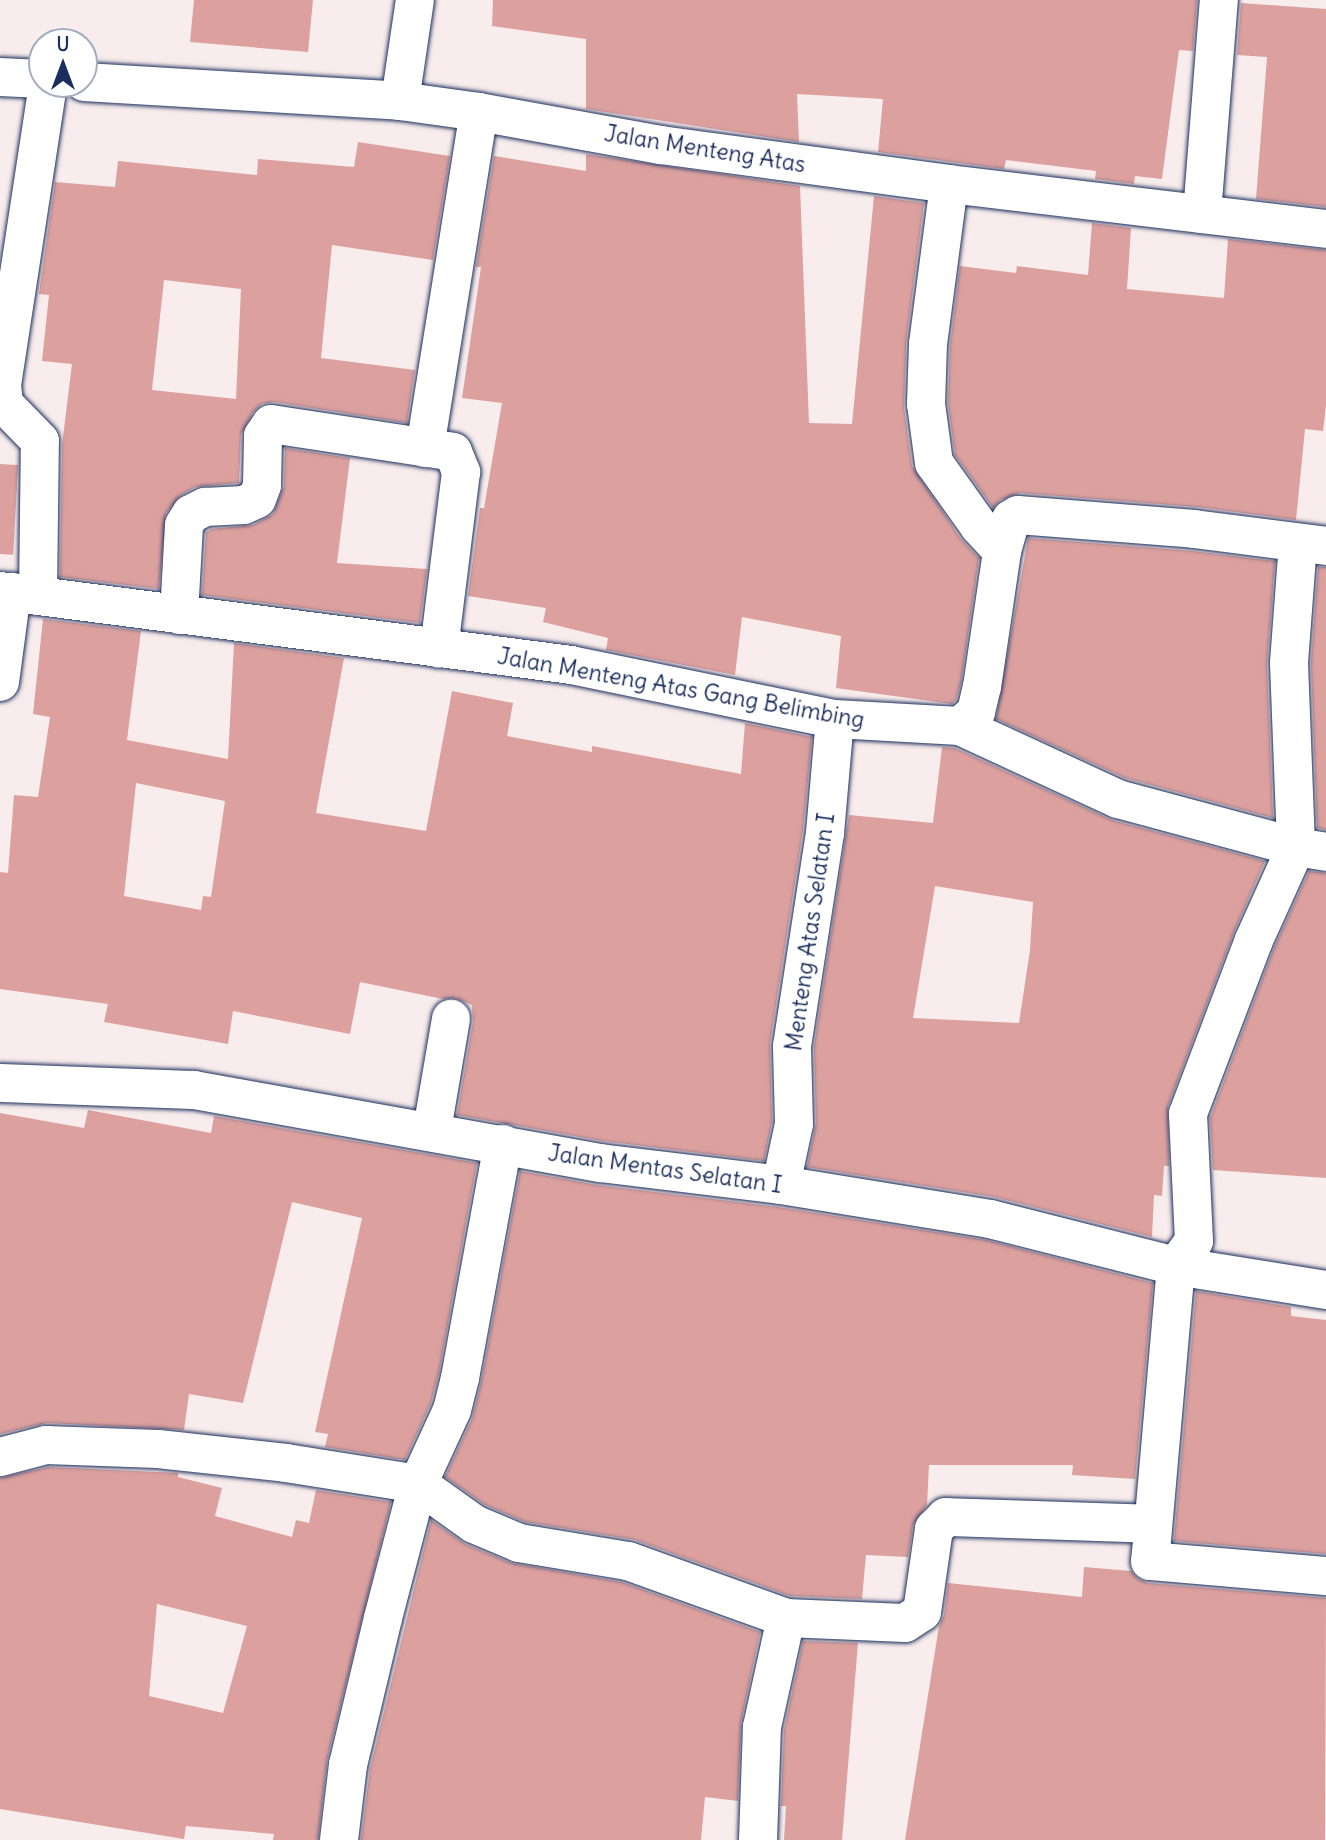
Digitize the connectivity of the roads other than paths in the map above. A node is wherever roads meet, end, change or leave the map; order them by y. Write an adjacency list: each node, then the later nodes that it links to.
1 (415, 0): 7 (street)
2 (1219, 0): 10 (street)
3 (0, 77): 4 (street)
4 (28, 78)
5 (98, 83): 7 (street, Jalan Menteng Atas)
6 (46, 98): 15 (street)
7 (400, 101): 8 (street, Jalan Menteng Atas)
8 (479, 112): 9 (street, Jalan Menteng Atas); 12 (street)
9 (949, 184): 10 (street, Jalan Menteng Atas); 14 (street)
10 (1202, 214): 11 (street, Jalan Menteng Atas)
11 (1326, 229)
12 (425, 447): 16 (street); 17 (street)
13 (1312, 545): 14 (street); 21 (street)
14 (1002, 551): 20 (street)
15 (16, 593): 16 (street, Jalan Menteng Atas Gang Belimbing); 18 (street)
16 (179, 615): 17 (street, Jalan Menteng Atas Gang Belimbing)
17 (439, 649): 19 (street, Jalan Menteng Atas Gang Belimbing)
18 (0, 682)
19 (835, 719): 20 (street, Jalan Menteng Atas Gang Belimbing); 26 (street, Menteng Atas Selatan I)
20 (960, 726): 21 (street)
21 (1311, 849): 27 (street)
22 (451, 1019): 24 (street)
23 (0, 1083): 24 (street, Jalan Mentas Selatan I)
24 (432, 1130): 25 (street, Jalan Mentas Selatan I)
25 (503, 1144): 26 (street, Jalan Mentas Selatan I); 30 (street)
26 (781, 1185): 27 (street, Jalan Mentas Selatan I)
27 (1176, 1266): 28 (street, Jalan Mentas Selatan I); 31 (street)
28 (1326, 1290)
29 (0, 1457): 30 (street)
30 (418, 1484): 33 (street); 34 (street)
31 (1153, 1524): 32 (street); 33 (street)
32 (1326, 1576)
33 (786, 1618): 35 (street)
34 (339, 1840)
35 (758, 1840)

